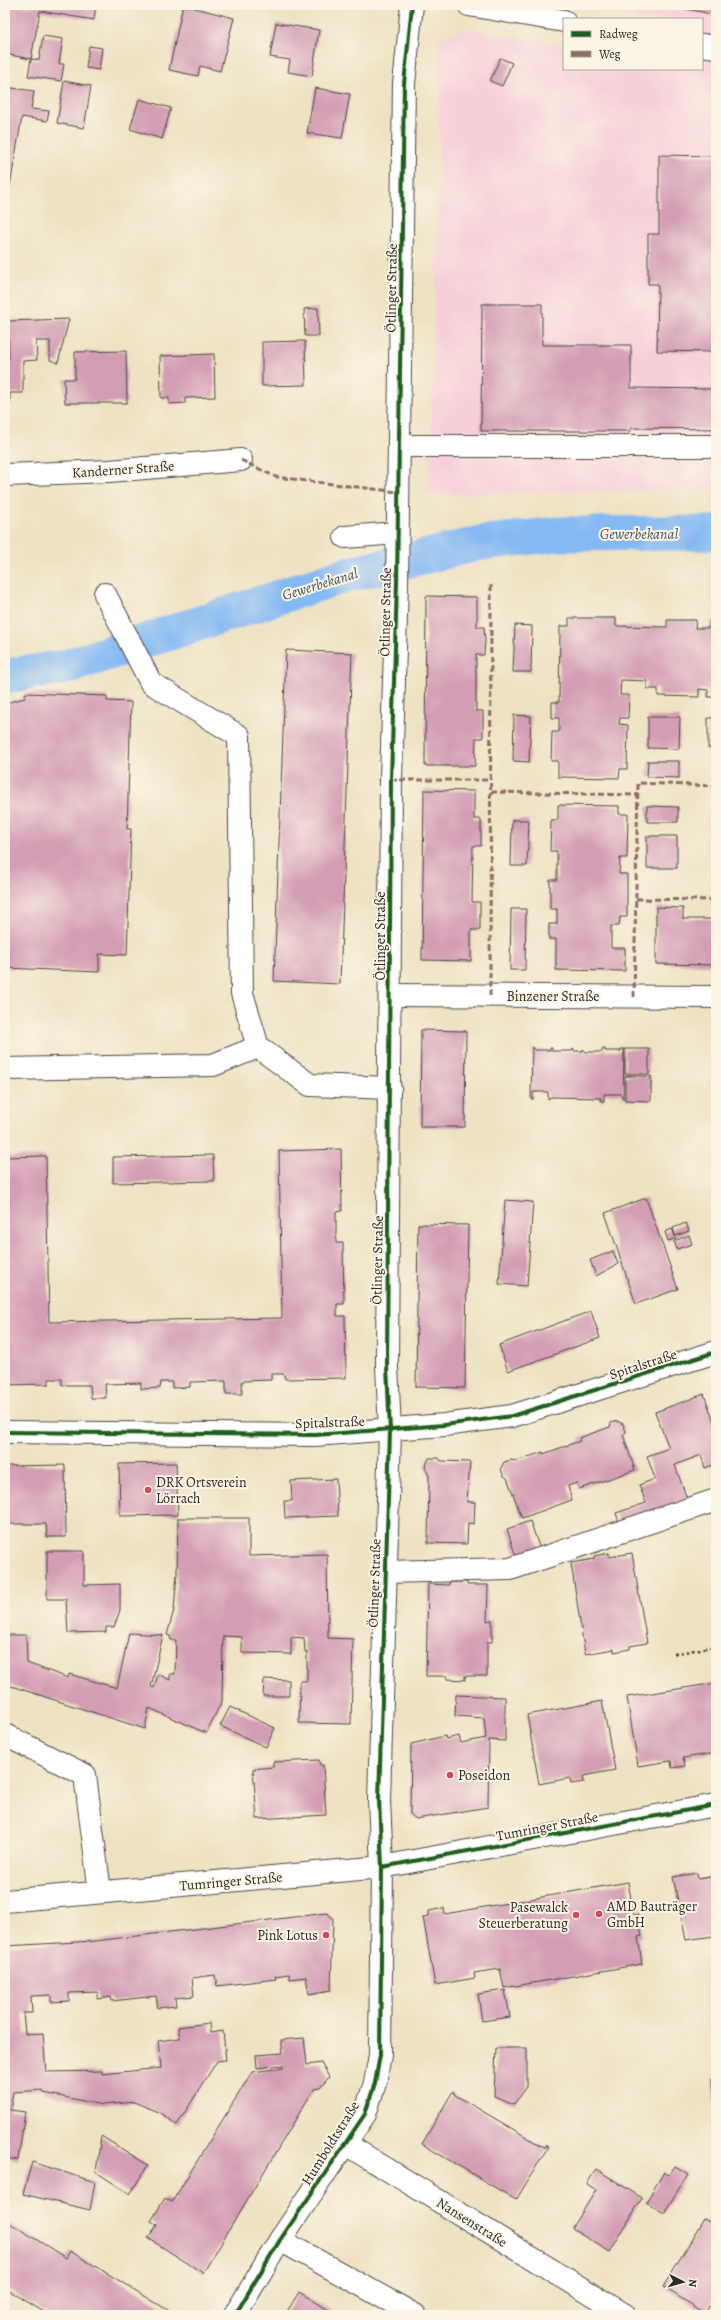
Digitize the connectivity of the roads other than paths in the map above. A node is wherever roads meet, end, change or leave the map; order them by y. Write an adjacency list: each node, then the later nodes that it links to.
1 (412, 5): 6 (street, Ötlinger Straße)
2 (469, 5): 3 (street)
3 (563, 21)
4 (703, 45): 5 (street)
5 (716, 47)
6 (399, 446): 7 (street); 11 (street, Ötlinger Straße)
7 (716, 446)
8 (241, 460): 9 (street, Kanderner Straße)
9 (5, 475)
10 (345, 538): 11 (street)
11 (397, 538): 13 (street, Ötlinger Straße)
12 (105, 594): 15 (street)
13 (390, 995): 14 (street, Binzener Straße); 17 (street, Ötlinger Straße)
14 (716, 997)
15 (258, 1047): 16 (street); 17 (street)
16 (5, 1068)
17 (390, 1088): 19 (street, Ötlinger Straße)
18 (716, 1352): 19 (street, Spitalstraße)
19 (390, 1431): 20 (street, Spitalstraße); 22 (street, Ötlinger Straße)
20 (5, 1432)
21 (716, 1500): 22 (street)
22 (385, 1572): 25 (street, Ötlinger Straße)
23 (5, 1735): 26 (street)
24 (716, 1805): 25 (street, Tumringer Straße)
25 (382, 1867): 26 (street, Tumringer Straße); 28 (street, Humboldtstraße)
26 (100, 1892): 27 (street, Tumringer Straße)
27 (5, 1901)
28 (344, 2143): 29 (street, Humboldtstraße); 30 (street, Nansenstraße)
29 (280, 2240): 31 (street, Humboldtstraße); 32 (street)
30 (595, 2308): 33 (street, Nansenstraße)
31 (235, 2315)
32 (415, 2315)
33 (625, 2315)

